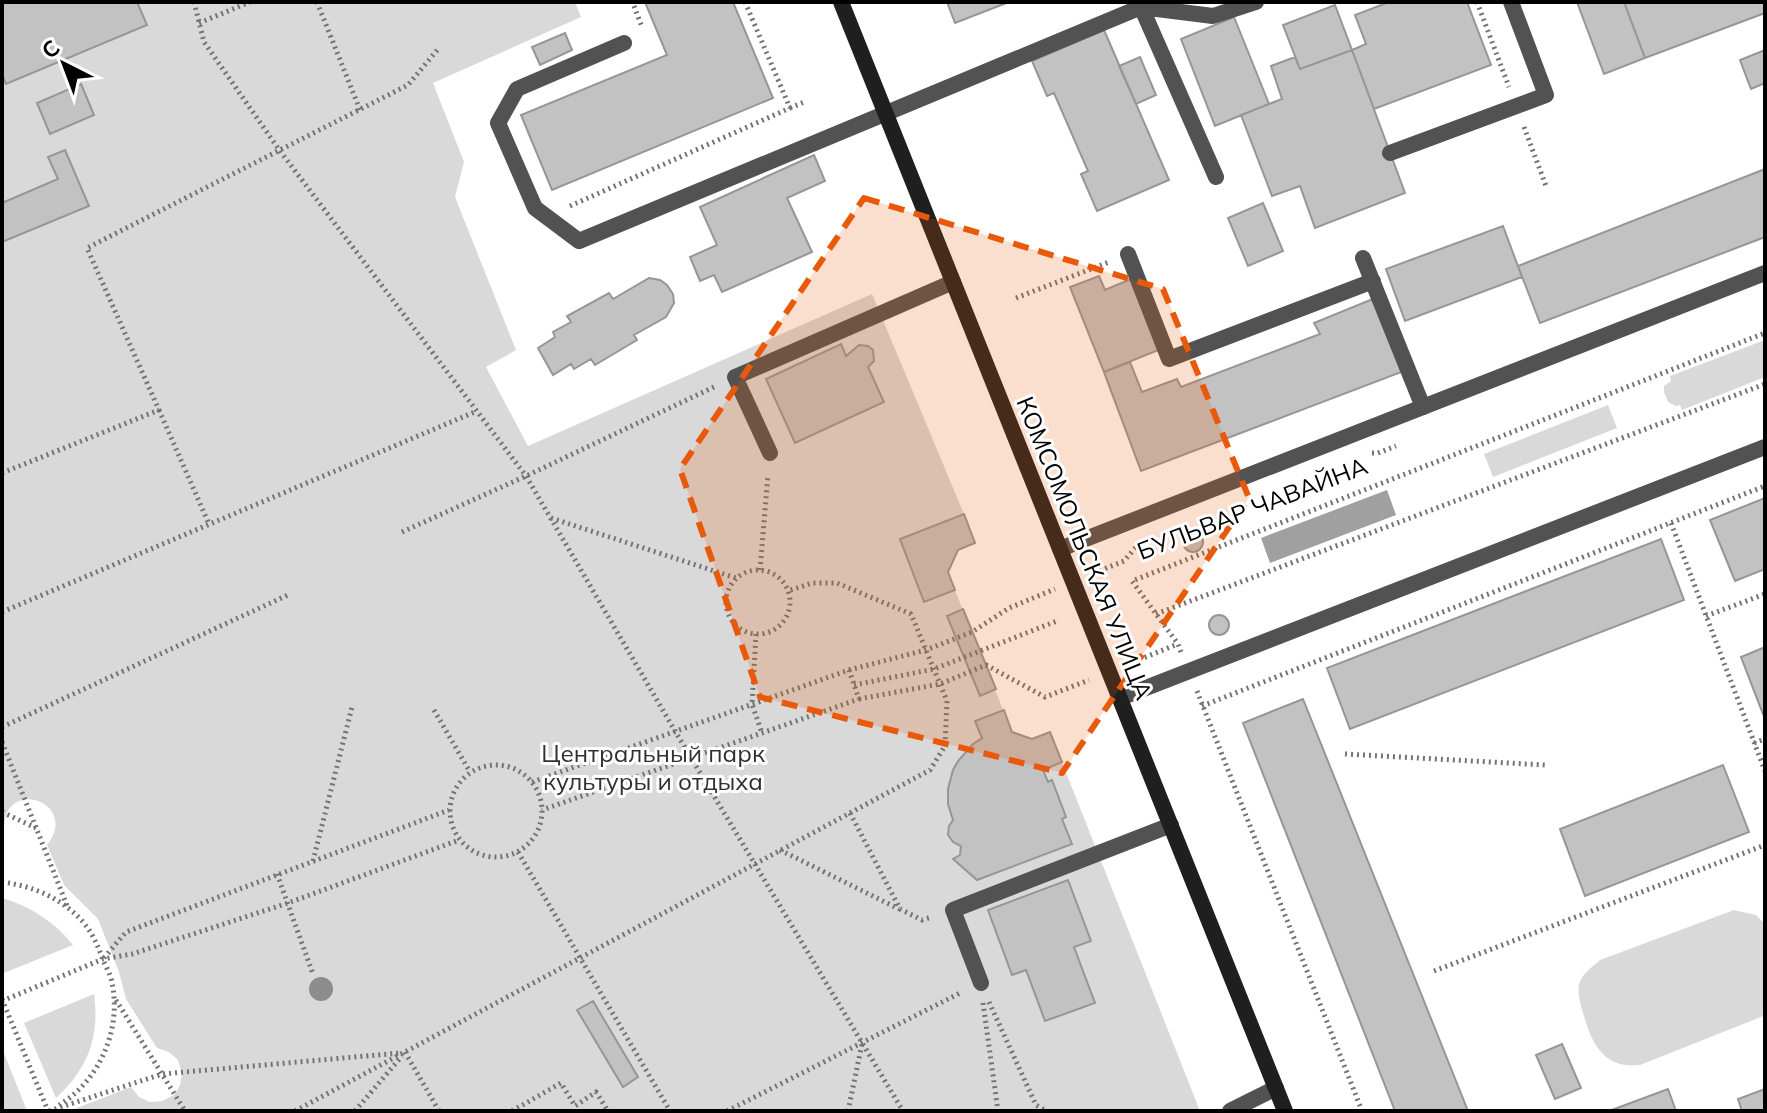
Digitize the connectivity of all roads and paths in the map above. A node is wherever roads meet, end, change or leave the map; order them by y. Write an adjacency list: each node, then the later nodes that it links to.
1 (194, 2): 10 (path)
2 (250, 2): 10 (path)
3 (317, 2): 16 (path)
4 (745, 2): 15 (path)
5 (841, 2): 17 (main road, КОМСОМОЛЬСКАЯ УЛИЦА)
6 (1256, 2): 8 (street)
7 (1511, 2): 19 (street)
8 (1140, 4): 17 (street); 20 (street)
9 (634, 6): 11 (path)
10 (199, 23): 18 (path)
11 (644, 32)
12 (624, 43): 17 (street)
13 (439, 48): 16 (path)
14 (804, 102): 15 (path)
15 (790, 108): 21 (path)
16 (360, 110): 18 (path)
17 (886, 113): 26 (main road, КОМСОМОЛЬСКАЯ УЛИЦА)
18 (280, 151): 32 (path); 33 (path)
19 (1390, 153)
20 (1216, 177)
21 (567, 207)
22 (1128, 254): 25 (street); 27 (path)
23 (1363, 258): 25 (street)
24 (1765, 273): 31 (street, БУЛЬВАР ЧАВАЙНА)
25 (1373, 281): 31 (street)
26 (953, 282): 29 (street); 46 (main road, КОМСОМОЛЬСКАЯ УЛИЦА)
27 (1016, 298)
28 (1765, 333): 54 (path, БУЛЬВАР ЧАВАЙНА)
29 (735, 377): 36 (street); 39 (path)
30 (1765, 384): 54 (path)
31 (1423, 407): 46 (street, БУЛЬВАР ЧАВАЙНА)
32 (159, 410): 38 (path); 43 (path)
33 (477, 411): 39 (path); 43 (path)
34 (1407, 442): 37 (path)
35 (1765, 447): 66 (street)
36 (770, 453): 47 (path)
37 (1368, 453)
38 (2, 473)
39 (526, 476): 41 (path); 44 (path)
40 (1765, 486): 42 (path)
41 (550, 518): 48 (path); 72 (path)
42 (1671, 523): 55 (path); 127 (path)
43 (209, 524): 53 (path)
44 (402, 532)
45 (1145, 537): 49 (path)
46 (1060, 549): 49 (main road, КОМСОМОЛЬСКАЯ УЛИЦА)
47 (760, 570): 48 (path); 50 (path)
48 (736, 578): 57 (path)
49 (1073, 582): 60 (path); 63 (main road, КОМСОМОЛЬСКАЯ УЛИЦА)
50 (788, 591): 57 (path); 60 (path)
51 (290, 594): 71 (path)
52 (1765, 594): 55 (path)
53 (2, 612)
54 (1156, 614): 58 (path)
55 (1706, 616): 76 (path)
56 (1057, 621): 61 (path)
57 (756, 634): 68 (path)
58 (1178, 644): 59 (path); 63 (path)
59 (1190, 647)
60 (926, 650): 61 (path); 62 (path)
61 (934, 669): 64 (path); 65 (path)
62 (849, 670): 65 (path); 68 (path)
63 (1109, 672): 64 (path); 66 (main road, КОМСОМОЛЬСКАЯ УЛИЦА)
64 (940, 684): 67 (path); 86 (path)
65 (854, 685): 67 (path)
66 (1120, 698): 87 (main road, КОМСОМОЛЬСКАЯ УЛИЦА)
67 (859, 699): 73 (path)
68 (752, 704): 72 (path); 73 (path)
69 (352, 707): 93 (path)
70 (434, 710): 81 (path)
71 (2, 727)
72 (675, 731): 78 (path); 82 (path)
73 (762, 733): 78 (path)
74 (1765, 739): 76 (path)
75 (2, 742): 88 (path)
76 (1754, 743): 80 (path)
77 (1345, 754): 79 (path)
78 (691, 758): 84 (path); 94 (path)
79 (1545, 765)
80 (1765, 771)
81 (470, 772): 82 (path); 83 (path)
82 (532, 782): 84 (path)
83 (449, 810): 89 (path); 93 (path)
84 (542, 810): 92 (path)
85 (2, 812): 88 (path)
86 (850, 813): 91 (path); 99 (path)
87 (1171, 825): 100 (street); 111 (main road, КОМСОМОЛЬСКАЯ УЛИЦА)
88 (36, 828): 98 (path)
89 (459, 840): 92 (path); 97 (path)
90 (1765, 845): 103 (path)
91 (780, 850): 94 (path); 99 (path)
92 (518, 852): 101 (path)
93 (313, 861): 95 (path)
94 (755, 864): 101 (path); 108 (path)
95 (277, 874): 97 (path); 102 (path)
96 (2, 882): 98 (path)
97 (288, 903): 102 (path); 104 (path)
98 (69, 909): 102 (path)
99 (900, 909): 100 (path)
100 (953, 910): 105 (street)
101 (580, 958): 109 (path); 119 (path)
102 (103, 959): 106 (path); 107 (path)
103 (1434, 971)
104 (313, 974)
105 (981, 983): 108 (path); 123 (path); 124 (path)
106 (113, 997): 110 (path); 112 (path)
107 (2, 1000): 112 (path)
108 (862, 1043): 120 (path); 121 (path); 122 (path)
109 (405, 1052): 110 (path); 114 (path); 115 (path); 116 (path)
110 (162, 1074): 112 (path); 113 (path)
111 (1276, 1088): 125 (street); 126 (main road, КОМСОМОЛЬСКАЯ УЛИЦА)
112 (48, 1111)
113 (185, 1111)
114 (295, 1111)
115 (355, 1111)
116 (439, 1111)
117 (512, 1111): 118 (path)
118 (608, 1111)
119 (670, 1111)
120 (727, 1111)
121 (848, 1111)
122 (903, 1111)
123 (998, 1111)
124 (1046, 1111)
125 (1230, 1111)
126 (1285, 1111)
127 (1362, 1111)

